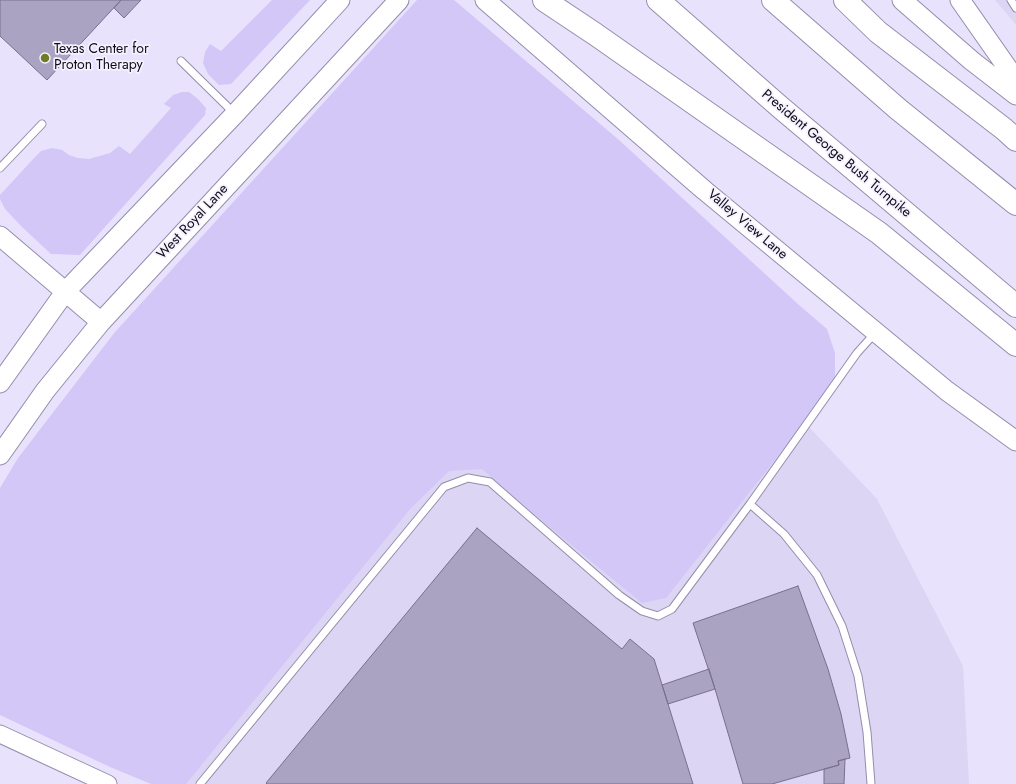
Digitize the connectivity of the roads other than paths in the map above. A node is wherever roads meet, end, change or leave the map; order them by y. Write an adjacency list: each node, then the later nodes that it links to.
1 (340, 0): 15 (main road)
2 (399, 0): 23 (main road, West Royal Lane)
3 (544, 0): 25 (highway)
4 (658, 0): 22 (highway, President George Bush Turnpike)
5 (773, 0): 19 (highway)
6 (845, 0): 17 (highway)
7 (902, 0): 14 (main road)
8 (960, 0): 13 (main road)
9 (1011, 0): 11 (lane)
10 (491, 5): 24 (main road, Valley View Lane)
11 (1016, 8)
12 (181, 61): 15 (lane)
13 (1016, 80)
14 (1016, 95)
15 (235, 114): 21 (main road)
16 (42, 124): 18 (lane)
17 (1016, 140)
18 (0, 168)
19 (1016, 204)
20 (0, 236): 21 (main road)
21 (66, 292): 23 (main road); 26 (main road)
22 (1016, 306)
23 (101, 322): 28 (main road, West Royal Lane)
24 (876, 332): 27 (main road, Valley View Lane); 29 (lane)
25 (1016, 345)
26 (0, 383)
27 (1016, 441)
28 (0, 454)
29 (750, 504): 32 (lane); 33 (lane)
30 (0, 734): 31 (street)
31 (108, 784)
32 (200, 784)
33 (871, 784)

